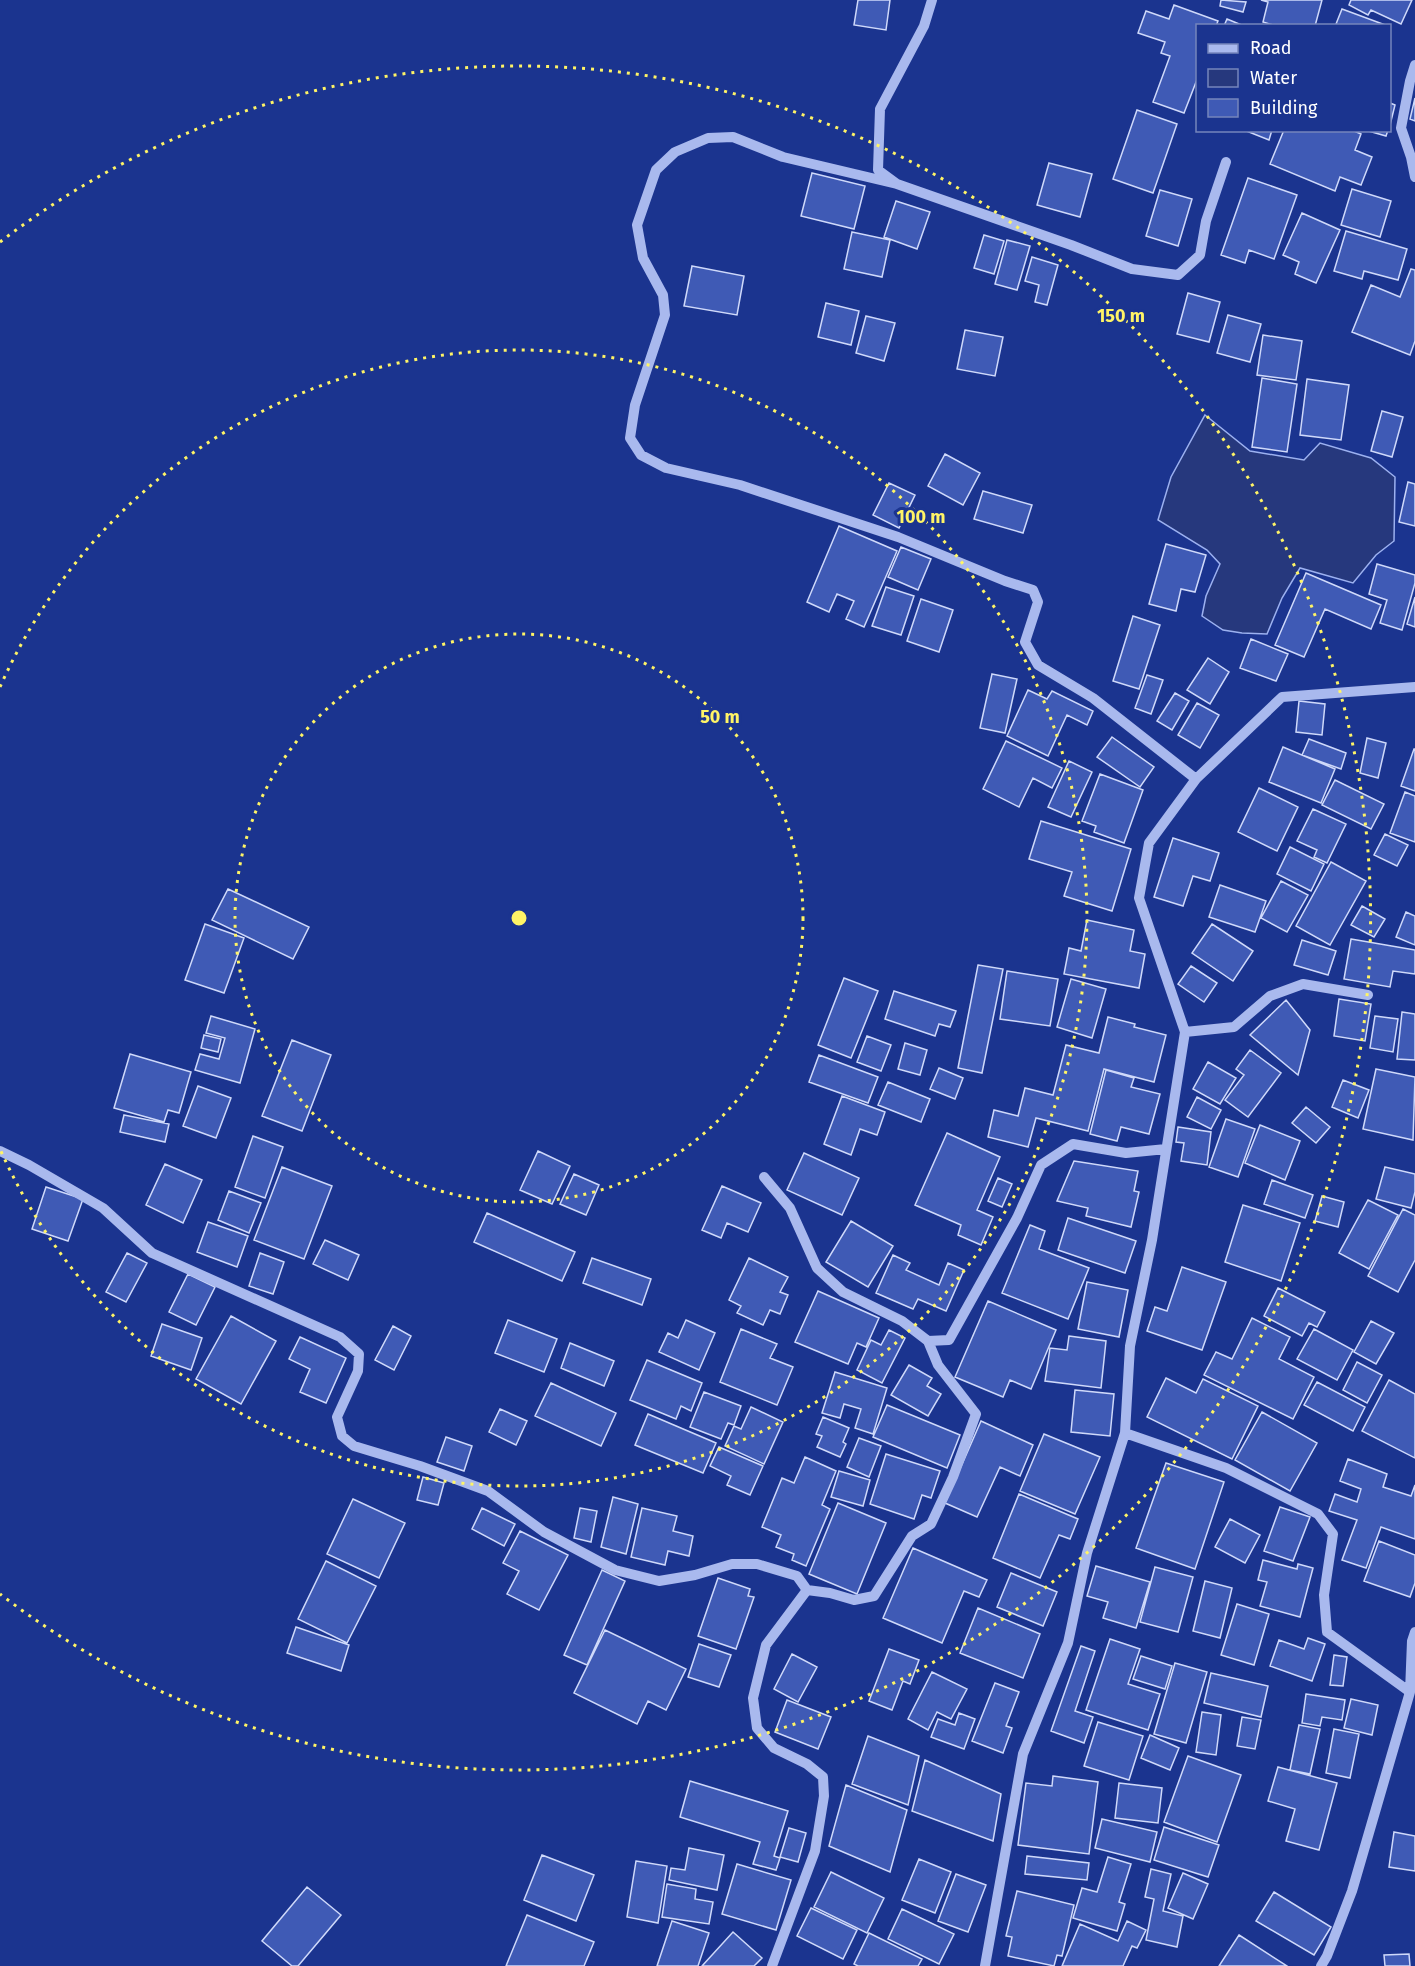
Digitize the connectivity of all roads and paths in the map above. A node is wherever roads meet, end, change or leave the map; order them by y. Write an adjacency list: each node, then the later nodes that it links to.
1 (932, 0): 5 (street)
2 (1415, 65): 4 (street)
3 (1226, 162): 5 (street)
4 (1415, 177)
5 (897, 184): 7 (street)
6 (1415, 687): 7 (street)
7 (1196, 779): 9 (street)
8 (1368, 995): 9 (street)
9 (1185, 1032): 10 (street)
10 (1166, 1149): 13 (street); 14 (street)
11 (0, 1151): 15 (street)
12 (764, 1177): 13 (street)
13 (928, 1341): 15 (street)
14 (1125, 1433): 17 (street); 19 (street)
15 (807, 1590): 18 (street)
16 (1415, 1632): 17 (street)
17 (1410, 1692): 20 (street)
18 (772, 1966)
19 (985, 1966)
20 (1320, 1966)

